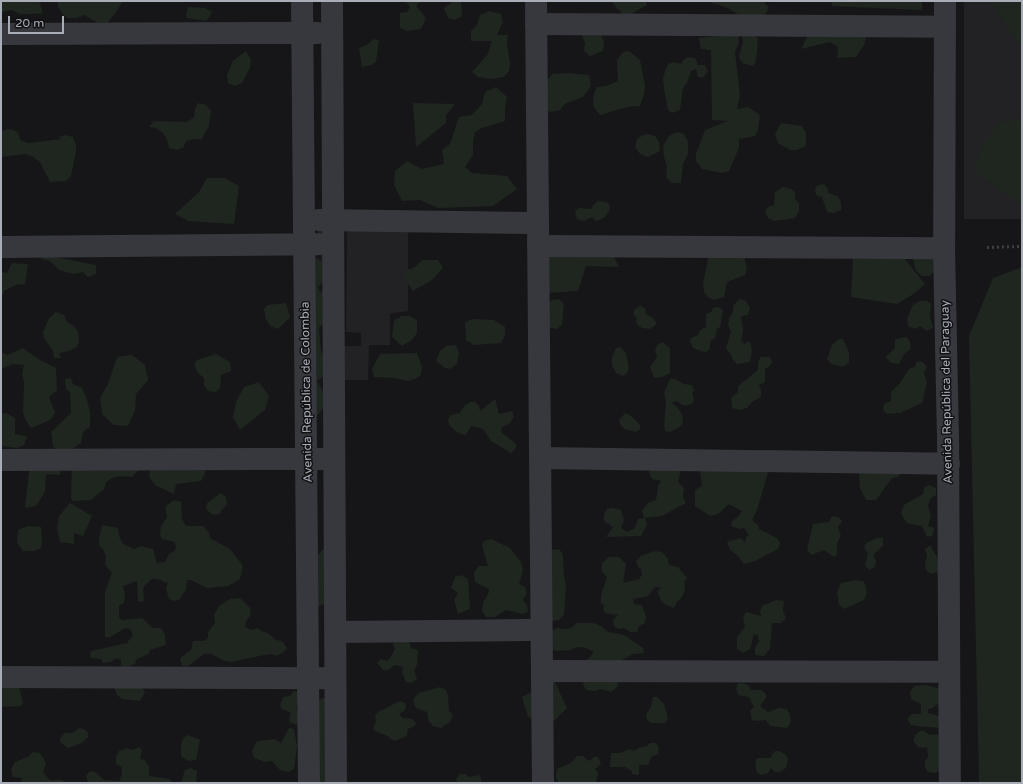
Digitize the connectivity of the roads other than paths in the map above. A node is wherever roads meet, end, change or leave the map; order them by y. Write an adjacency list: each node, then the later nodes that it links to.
1 (302, 1): 7 (street, Avenida República de Colombia)
2 (332, 1): 8 (street)
3 (536, 1): 5 (street)
4 (945, 1): 6 (street, Avenida República del Paraguay)
5 (536, 24): 6 (street); 12 (street)
6 (945, 27): 17 (street, Avenida República del Paraguay)
7 (303, 33): 8 (street); 9 (street); 10 (street, Avenida República de Colombia)
8 (332, 33): 11 (street)
9 (1, 34)
10 (305, 219): 11 (street); 13 (street, Avenida República de Colombia)
11 (333, 220): 12 (street); 14 (street)
12 (537, 223): 15 (street)
13 (305, 244): 14 (street); 16 (street); 21 (street, Avenida República de Colombia)
14 (334, 244): 19 (street)
15 (538, 246): 17 (street); 18 (street)
16 (1, 247)
17 (944, 248): 22 (street, Avenida República del Paraguay)
18 (540, 458): 22 (street); 23 (street)
19 (334, 459): 21 (street); 24 (street)
20 (1, 460): 21 (street)
21 (308, 460): 28 (street, Avenida República de Colombia)
22 (948, 464): 26 (street, Avenida República del Paraguay)
23 (541, 630): 24 (street); 25 (street)
24 (336, 632): 29 (street)
25 (542, 671): 26 (street); 32 (street)
26 (950, 672): 33 (street, Avenida República del Paraguay)
27 (1, 677): 28 (street)
28 (309, 678): 29 (street); 30 (street, Avenida República de Colombia)
29 (335, 678): 31 (street)
30 (309, 783)
31 (336, 783)
32 (543, 783)
33 (950, 783)

